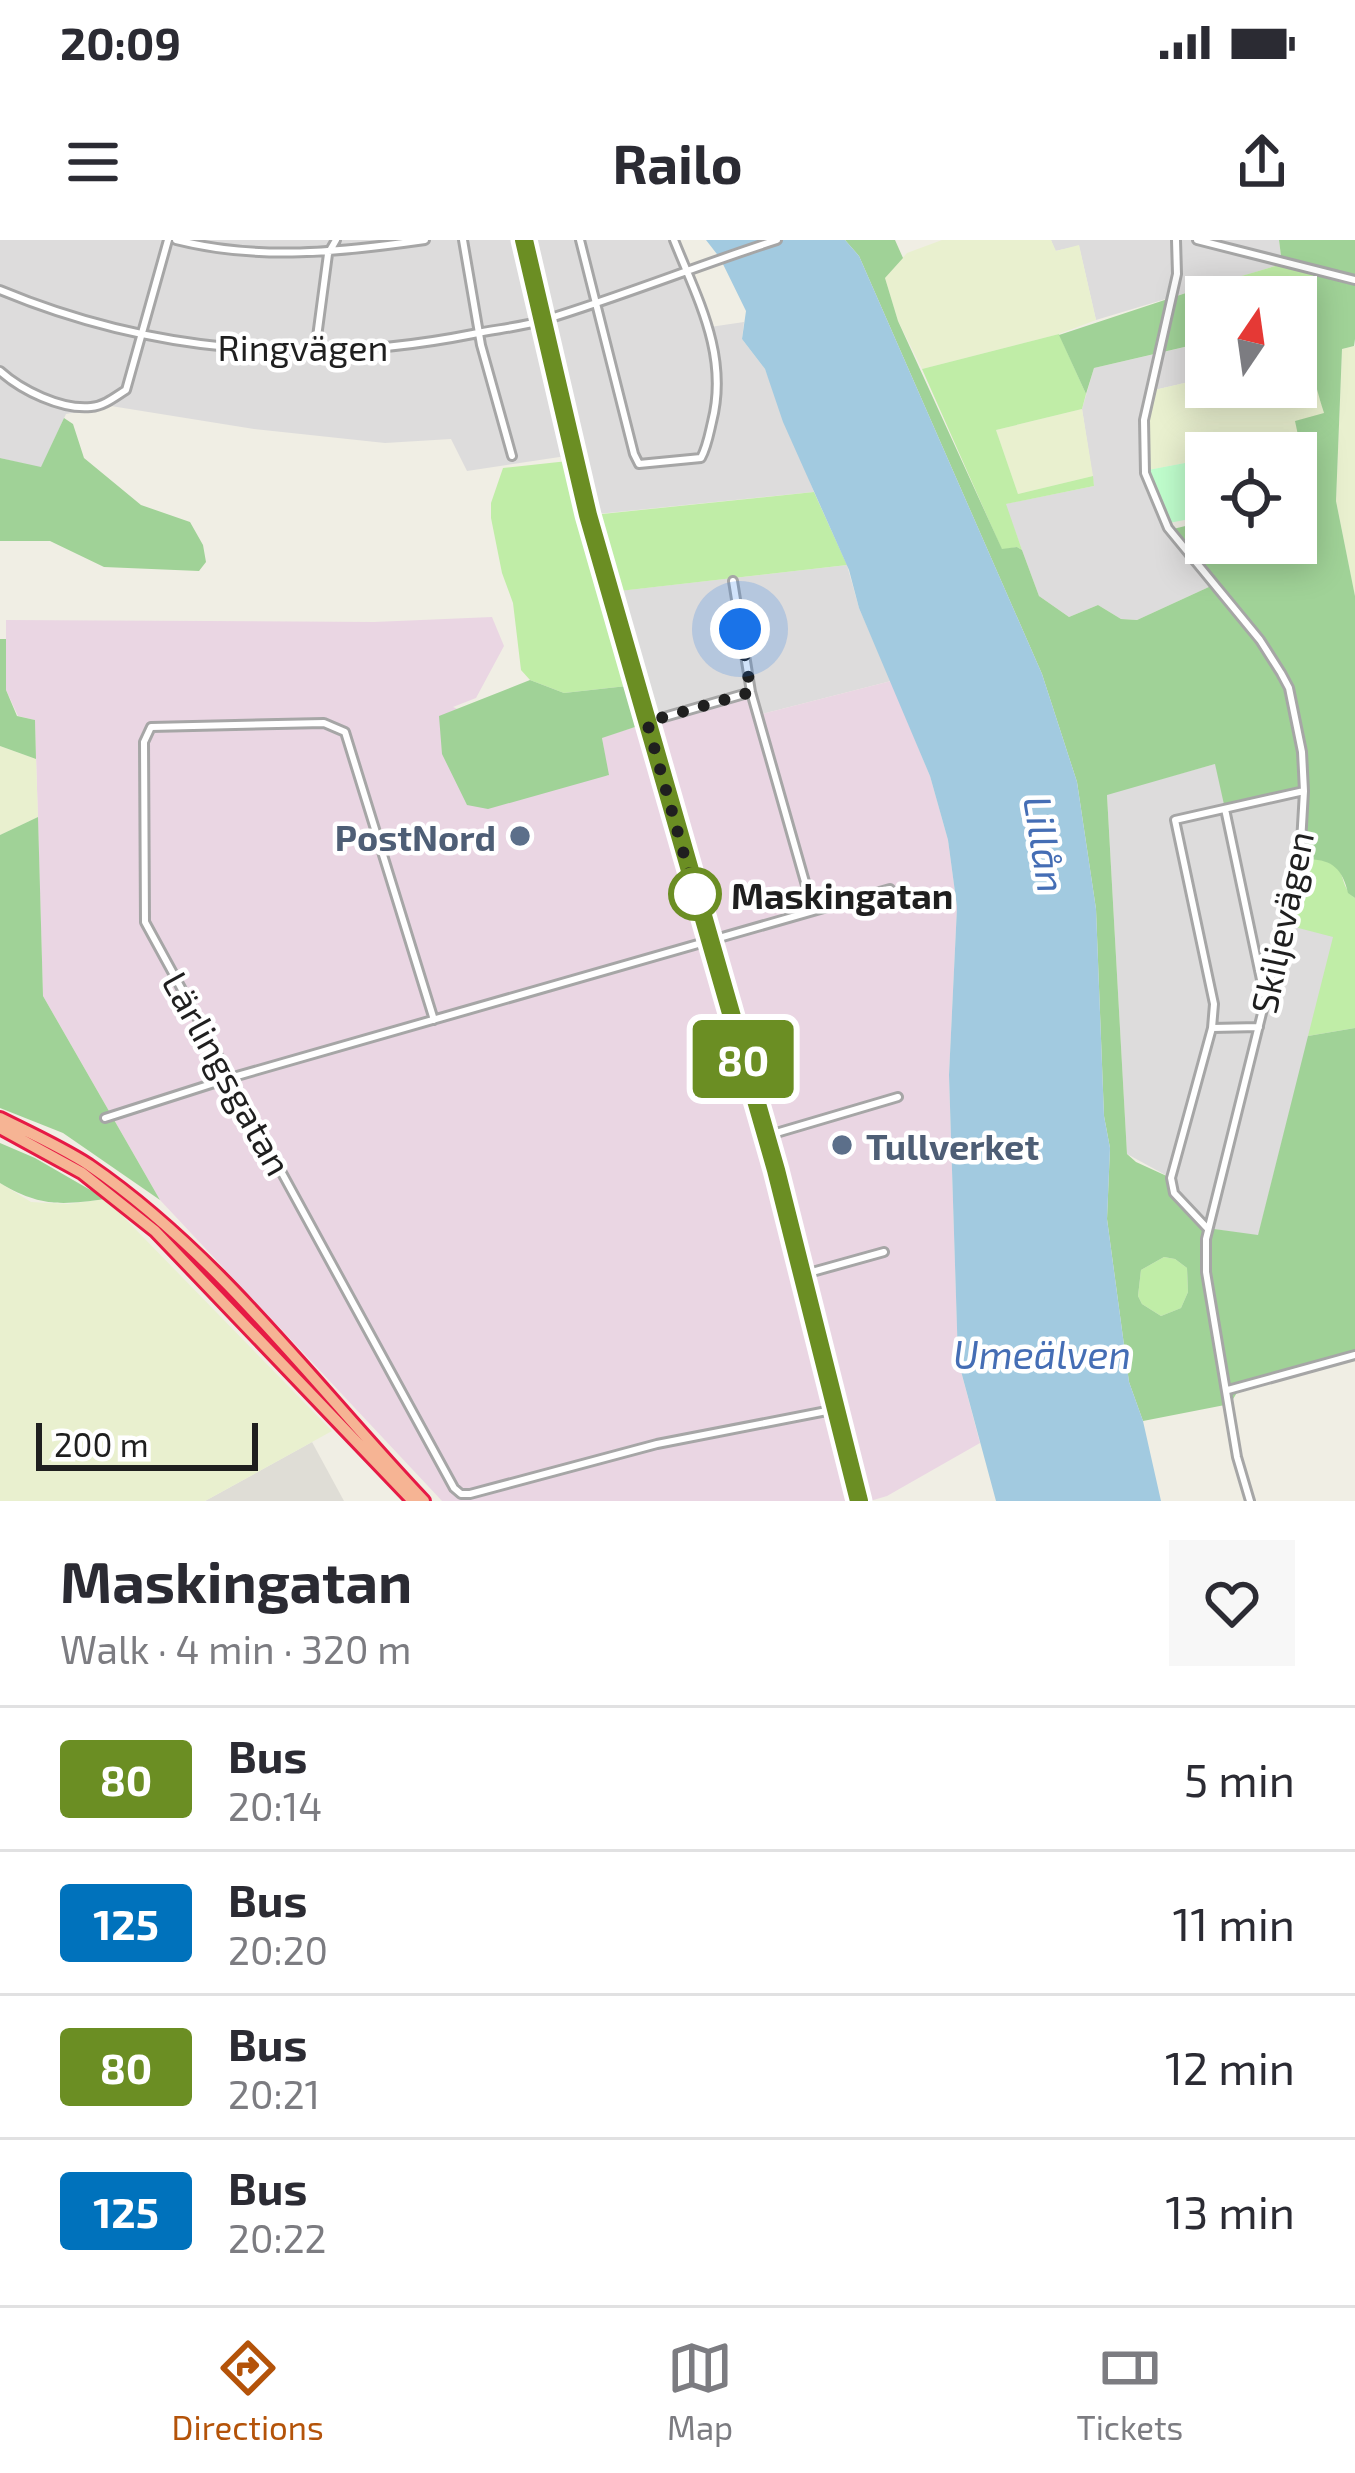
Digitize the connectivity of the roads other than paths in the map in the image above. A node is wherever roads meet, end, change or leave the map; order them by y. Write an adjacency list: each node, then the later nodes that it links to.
1 (172, 240): 11 (street); 18 (street)
2 (336, 240): 11 (street)
3 (425, 240): 11 (street)
4 (463, 240): 17 (street)
5 (524, 240): 16 (street)
6 (580, 240): 15 (street)
7 (674, 240): 12 (street)
8 (777, 240): 12 (street, Ringvägen)
9 (1177, 240): 25 (street, Skiljevägen)
10 (1197, 240): 13 (street)
11 (328, 254): 19 (street)
12 (687, 272): 15 (street, Ringvägen); 15 (street)
13 (1355, 280)
14 (0, 290): 18 (street, Ringvägen)
15 (593, 302): 16 (street, Ringvägen)
16 (541, 321): 17 (street, Ringvägen); 24 (street)
17 (478, 333): 19 (street, Ringvägen); 21 (street)
18 (144, 334): 19 (street, Ringvägen); 20 (street)
19 (315, 352)
20 (0, 371)
21 (512, 456)
22 (733, 581): 23 (street)
23 (751, 692): 24 (street); 28 (street)
24 (647, 722): 29 (street)
25 (1304, 791): 26 (street); 30 (street, Skiljevägen)
26 (1225, 809): 30 (street); 33 (street)
27 (890, 889): 28 (street)
28 (813, 910): 29 (street)
29 (707, 941): 31 (street); 39 (street)
30 (1265, 997): 32 (street, Skiljevägen)
31 (434, 1020): 34 (street); 34 (street, Lärlingsgatan)
32 (1259, 1027): 33 (street); 40 (street, Skiljevägen)
33 (1212, 1028): 40 (street)
34 (230, 1078): 37 (street); 45 (street, Lärlingsgatan)
35 (898, 1097): 39 (street)
36 (0, 1118): 47 (highway)
37 (105, 1118)
38 (0, 1128): 46 (highway)
39 (766, 1136): 42 (street)
40 (1207, 1228): 44 (street, Skiljevägen)
41 (884, 1252): 42 (street)
42 (805, 1274): 45 (street)
43 (1355, 1355): 44 (street)
44 (1228, 1390): 49 (street, Skiljevägen)
45 (837, 1409): 48 (street)
46 (413, 1501)
47 (424, 1501)
48 (859, 1501)
49 (1250, 1501)

